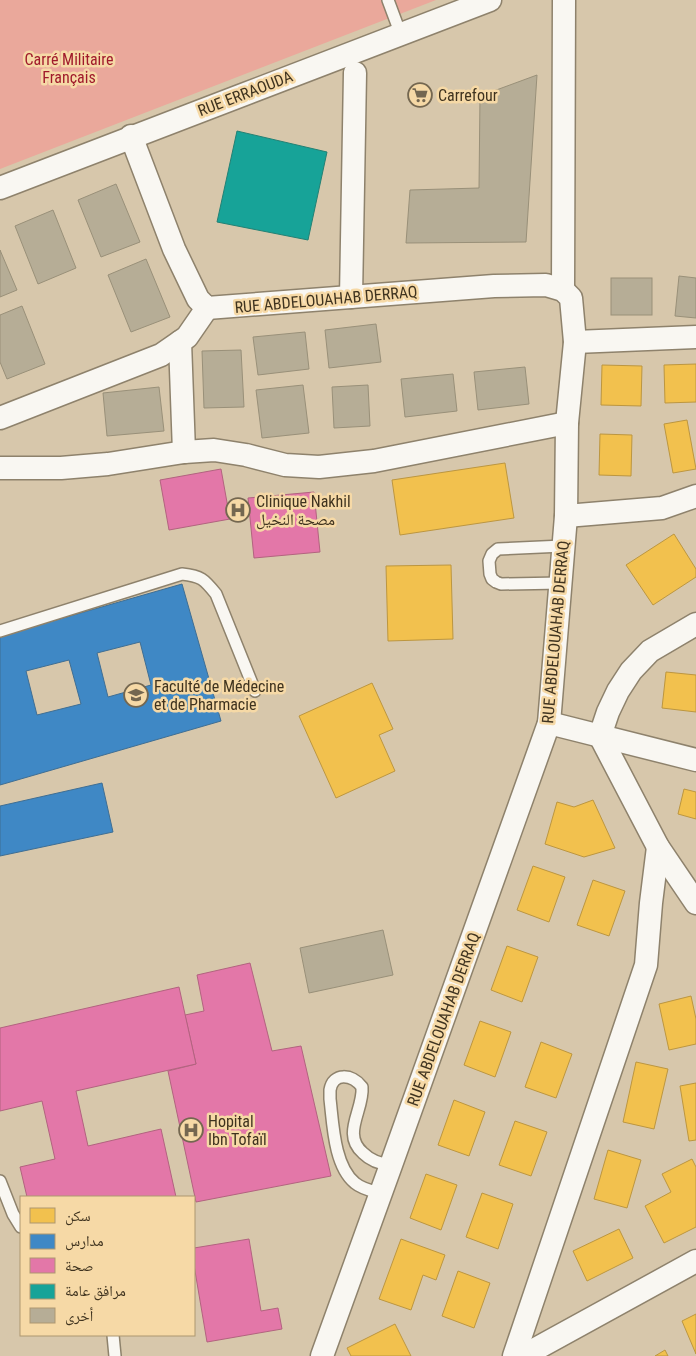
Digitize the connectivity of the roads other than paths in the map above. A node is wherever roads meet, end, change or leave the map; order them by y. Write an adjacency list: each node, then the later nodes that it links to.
1 (388, 0): 4 (lane)
2 (490, 0): 4 (street, RUE ERRAOUDA)
3 (564, 0): 8 (street)
4 (400, 35): 6 (street, RUE ERRAOUDA)
5 (355, 73): 9 (street)
6 (131, 136): 7 (street, RUE ERRAOUDA); 10 (street)
7 (0, 188)
8 (563, 290): 9 (street, RUE ABDELOUAHAB DERRAQ); 13 (street, RUE ABDELOUAHAB DERRAQ)
9 (351, 297): 10 (street, RUE ABDELOUAHAB DERRAQ)
10 (207, 308): 12 (street)
11 (696, 337): 13 (street)
12 (180, 342): 14 (street); 16 (street)
13 (574, 342): 15 (street, RUE ABDELOUAHAB DERRAQ)
14 (0, 418)
15 (567, 423): 16 (street); 19 (street, RUE ABDELOUAHAB DERRAQ)
16 (184, 452): 17 (street)
17 (0, 468)
18 (696, 496): 19 (street)
19 (566, 516): 20 (street, RUE ABDELOUAHAB DERRAQ)
20 (563, 546): 21 (street, RUE ABDELOUAHAB DERRAQ); 21 (lane)
21 (561, 583): 25 (street, RUE ABDELOUAHAB DERRAQ)
22 (696, 624): 26 (street)
23 (0, 631): 24 (lane)
24 (255, 691)
25 (548, 723): 26 (street); 30 (street, RUE ABDELOUAHAB DERRAQ)
26 (600, 736): 27 (street); 28 (street)
27 (696, 760)
28 (658, 847): 29 (street); 38 (street)
29 (696, 903)
30 (391, 1165): 32 (street, RUE ABDELOUAHAB DERRAQ); 32 (lane)
31 (0, 1181): 33 (lane)
32 (380, 1193): 37 (street, RUE ABDELOUAHAB DERRAQ)
33 (20, 1225)
34 (696, 1261): 39 (street)
35 (113, 1336): 36 (lane)
36 (115, 1356)
37 (322, 1356)
38 (514, 1356)
39 (523, 1356)

